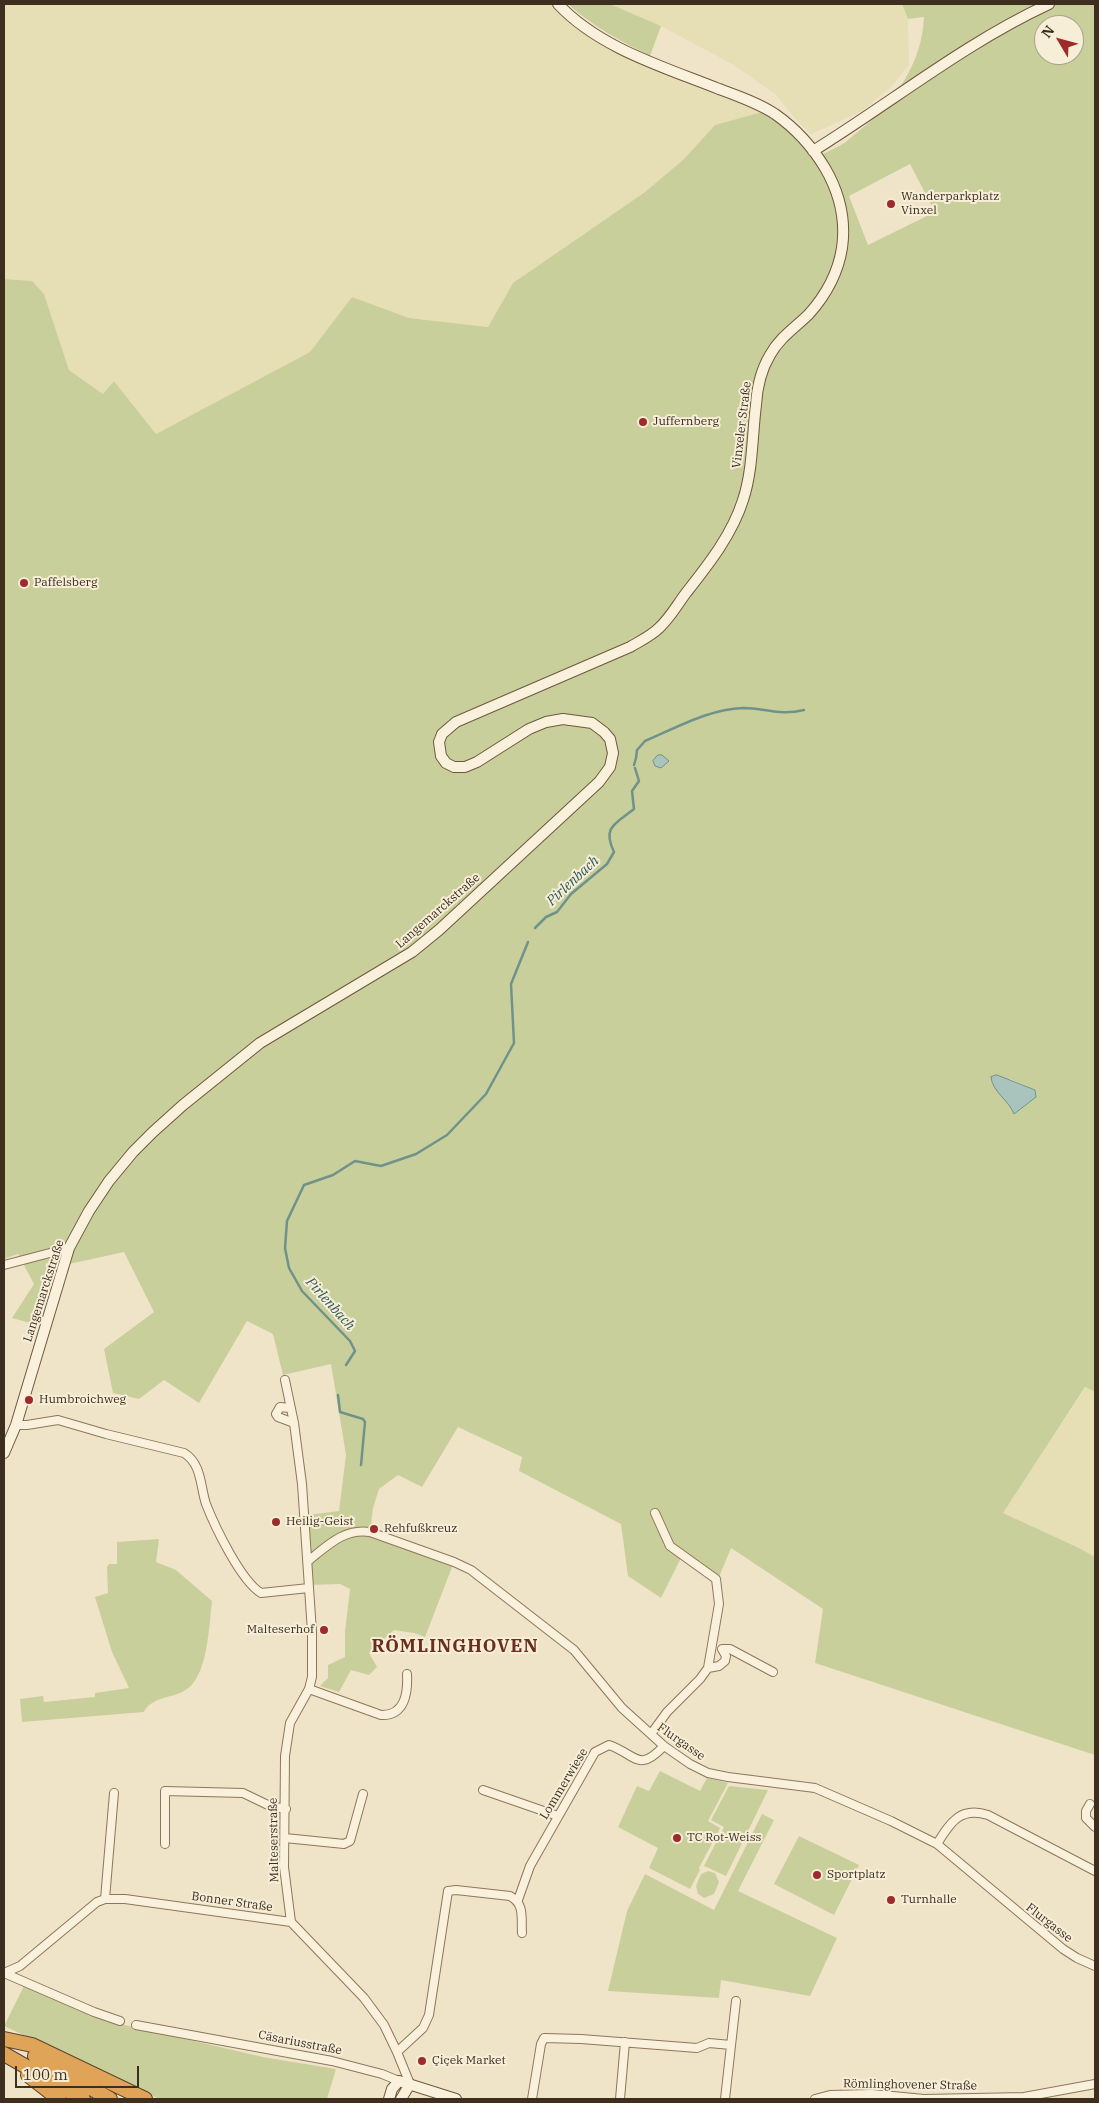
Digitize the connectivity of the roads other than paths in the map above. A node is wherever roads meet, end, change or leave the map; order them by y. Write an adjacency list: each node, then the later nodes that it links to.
1 (558, 4): 3 (main road, Vinxeler Straße)
2 (1049, 4): 3 (main road)
3 (813, 151): 4 (main road, Vinxeler Straße)
4 (616, 653): 5 (main road, Langemarckstraße)
5 (69, 1248): 6 (street); 10 (main road, Langemarckstraße)
6 (4, 1265)
7 (285, 1380): 8 (street, Malteserstraße)
8 (290, 1408): 9 (street, Malteserstraße); 9 (street)
9 (294, 1423): 13 (street, Malteserstraße)
10 (16, 1425): 11 (main road, Langemarckstraße); 14 (street)
11 (4, 1453)
12 (655, 1513): 16 (street)
13 (308, 1561): 14 (street, Malteserstraße); 21 (street, Flurgasse)
14 (309, 1588): 20 (street, Malteserstraße)
15 (722, 1649): 16 (street); 17 (street); 18 (street)
16 (712, 1650): 17 (street)
17 (708, 1668): 21 (street)
18 (773, 1672)
19 (407, 1674): 20 (street)
20 (309, 1689): 27 (street, Malteserstraße)
21 (651, 1734): 22 (street, Flurgasse)
22 (664, 1746): 28 (street, Lommerwiese); 32 (street, Flurgasse)
23 (483, 1790): 28 (street)
24 (114, 1793): 35 (street)
25 (363, 1794): 30 (street)
26 (1090, 1804): 29 (street)
27 (286, 1809): 30 (street, Malteserstraße); 31 (street)
28 (558, 1816): 36 (street, Lommerwiese)
29 (1095, 1827)
30 (285, 1838): 37 (street, Malteserstraße)
31 (165, 1844)
32 (937, 1844): 34 (street); 39 (street, Flurgasse)
33 (1095, 1860): 34 (street)
34 (1093, 1869)
35 (105, 1899): 37 (street, Bonner Straße); 40 (street)
36 (518, 1900): 38 (street, Lommerwiese); 47 (street)
37 (292, 1922): 47 (street)
38 (522, 1933)
39 (1095, 1966)
40 (4, 1973): 42 (street)
41 (736, 2001): 46 (street)
42 (120, 2021)
43 (136, 2025): 49 (street, Cäsariusstraße)
44 (4, 2039): 54 (highway); 55 (highway)
45 (625, 2042): 46 (street); 59 (street); 60 (street)
46 (731, 2045): 61 (street)
47 (397, 2052): 50 (street)
48 (4, 2054): 52 (highway); 53 (highway)
49 (399, 2081): 50 (main road, Cäsariusstraße); 56 (main road)
50 (410, 2084): 57 (main road); 58 (main road, Cäsariusstraße)
51 (1095, 2084): 62 (street, Römlinghovener Straße)
52 (59, 2099)
53 (83, 2099)
54 (110, 2099)
55 (146, 2099)
56 (389, 2099)
57 (402, 2099)
58 (456, 2099)
59 (532, 2099)
60 (620, 2099)
61 (725, 2099)
62 (815, 2099)

